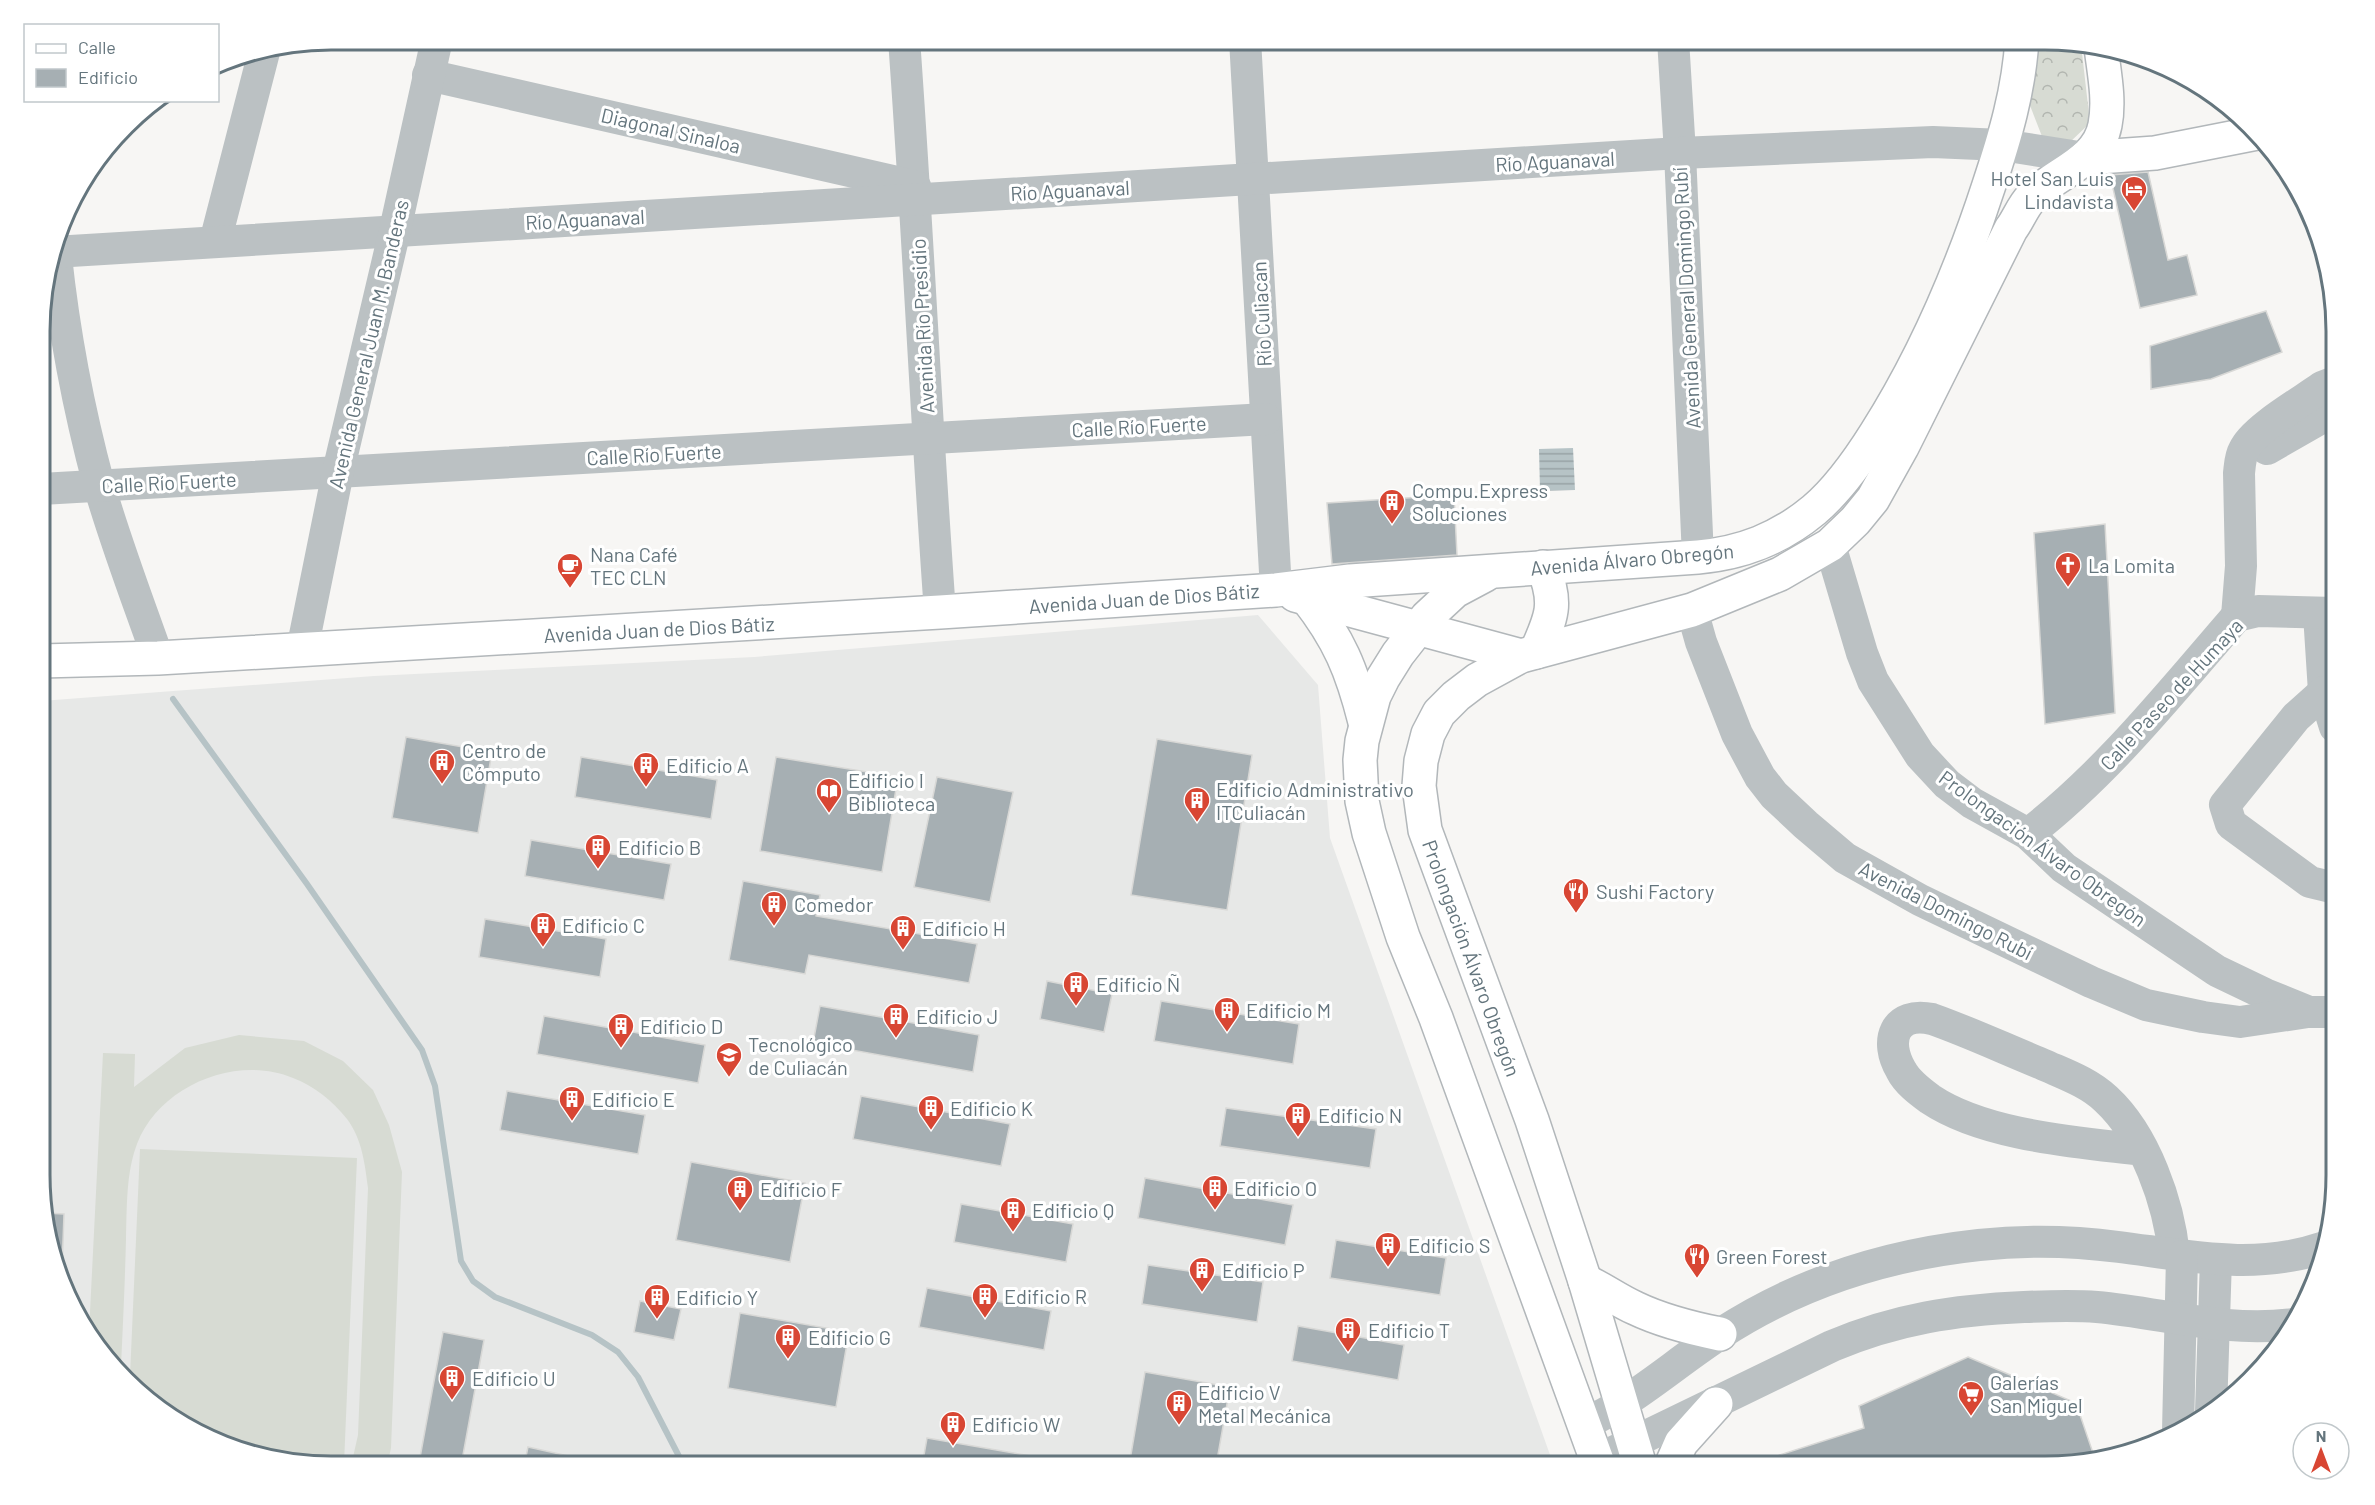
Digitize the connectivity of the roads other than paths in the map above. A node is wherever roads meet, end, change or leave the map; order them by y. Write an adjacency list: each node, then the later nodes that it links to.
1 (434, 50): 8 (street, Avenida General Juan M. Banderas)
2 (905, 50): 14 (street, Avenida Río Presidio)
3 (1246, 50): 13 (street, Río Culiacan)
4 (1674, 50): 11 (street, Avenida General Domingo Rubí)
5 (2021, 50): 10 (main road, Avenida Álvaro Obregón)
6 (2102, 56): 12 (main road, Avenida Álvaro Obregón)
7 (262, 58): 16 (street)
8 (428, 75): 14 (street, Diagonal Sinaloa); 15 (street, Avenida General Juan M. Banderas)
9 (2246, 135): 12 (main road)
10 (2002, 145): 11 (street, Río Aguanaval); 12 (street, Río Aguanaval); 28 (main road, Avenida Álvaro Obregón)
11 (1680, 153): 13 (street, Río Aguanaval); 28 (street, Avenida General Domingo Rubí)
12 (2085, 158): 27 (main road, Avenida Álvaro Obregón)
13 (1253, 179): 14 (street, Río Aguanaval); 21 (street, Río Culiacan)
14 (915, 193): 15 (street, Río Aguanaval); 22 (street, Avenida Río Presidio)
15 (395, 230): 16 (street, Río Aguanaval); 23 (street, Avenida General Juan M. Banderas)
16 (215, 242): 17 (street, Río Aguanaval)
17 (61, 250)
18 (57, 265): 25 (street)
19 (2326, 385): 24 (street)
20 (2326, 415): 24 (street)
21 (1266, 419): 22 (street, Calle Río Fuerte); 31 (street, Río Culiacan)
22 (927, 438): 23 (street, Calle Río Fuerte); 33 (street, Avenida Río Presidio)
23 (338, 472): 25 (street, Calle Río Fuerte); 38 (street, Avenida General Juan M. Banderas)
24 (2240, 473): 35 (street)
25 (100, 486): 26 (street, Calle Río Fuerte); 40 (street)
26 (50, 489)
27 (1830, 545): 32 (main road, Avenida Álvaro Obregón); 45 (street, Prolongación Álvaro Obregón)
28 (1698, 557): 29 (main road, Avenida Álvaro Obregón)
29 (1543, 567): 30 (main road, Avenida Álvaro Obregón); 39 (main road)
30 (1492, 572): 31 (main road, Avenida Juan de Dios Bátiz); 36 (main road)
31 (1291, 593): 33 (main road, Avenida Juan de Dios Bátiz); 36 (main road, Avenida Juan de Dios Bátiz); 44 (main road)
32 (1692, 610): 39 (main road, Prolongación Álvaro Obregón); 47 (street, Avenida Domingo Rubí)
33 (940, 612): 38 (main road, Avenida Juan de Dios Bátiz)
34 (2326, 613): 35 (street, Calle Paseo de Humaya)
35 (2237, 616): 45 (street, Calle Paseo de Humaya)
36 (1416, 629): 39 (main road, Avenida Juan de Dios Bátiz); 44 (main road)
37 (2326, 639): 42 (street)
38 (302, 650): 40 (main road, Avenida Juan de Dios Bátiz)
39 (1528, 654): 52 (main road, Prolongación Álvaro Obregón)
40 (158, 658): 41 (main road, Avenida Juan de Dios Bátiz)
41 (50, 661)
42 (2324, 692): 43 (street); 46 (street)
43 (2326, 698)
44 (1365, 722): 61 (main road)
45 (2028, 834): 47 (street, Prolongación Álvaro Obregón)
46 (2326, 886)
47 (2322, 1012)
48 (2142, 1150): 48 (street); 50 (street)
49 (2315, 1250): 51 (street)
50 (2178, 1255): 51 (street); 53 (street); 56 (street)
51 (2216, 1259): 54 (street)
52 (1585, 1281): 56 (main road); 58 (main road, Prolongación Álvaro Obregón)
53 (2179, 1320): 54 (street); 59 (street); 60 (street)
54 (2214, 1325): 55 (street); 57 (street)
55 (2281, 1326)
56 (1720, 1334): 58 (street)
57 (2211, 1400)
58 (1622, 1403): 61 (street); 62 (main road, Prolongación Álvaro Obregón)
59 (1716, 1404): 62 (street); 64 (main road)
60 (2178, 1422)
61 (1584, 1424): 63 (main road)
62 (1637, 1455)
63 (1595, 1456)
64 (1675, 1456)

